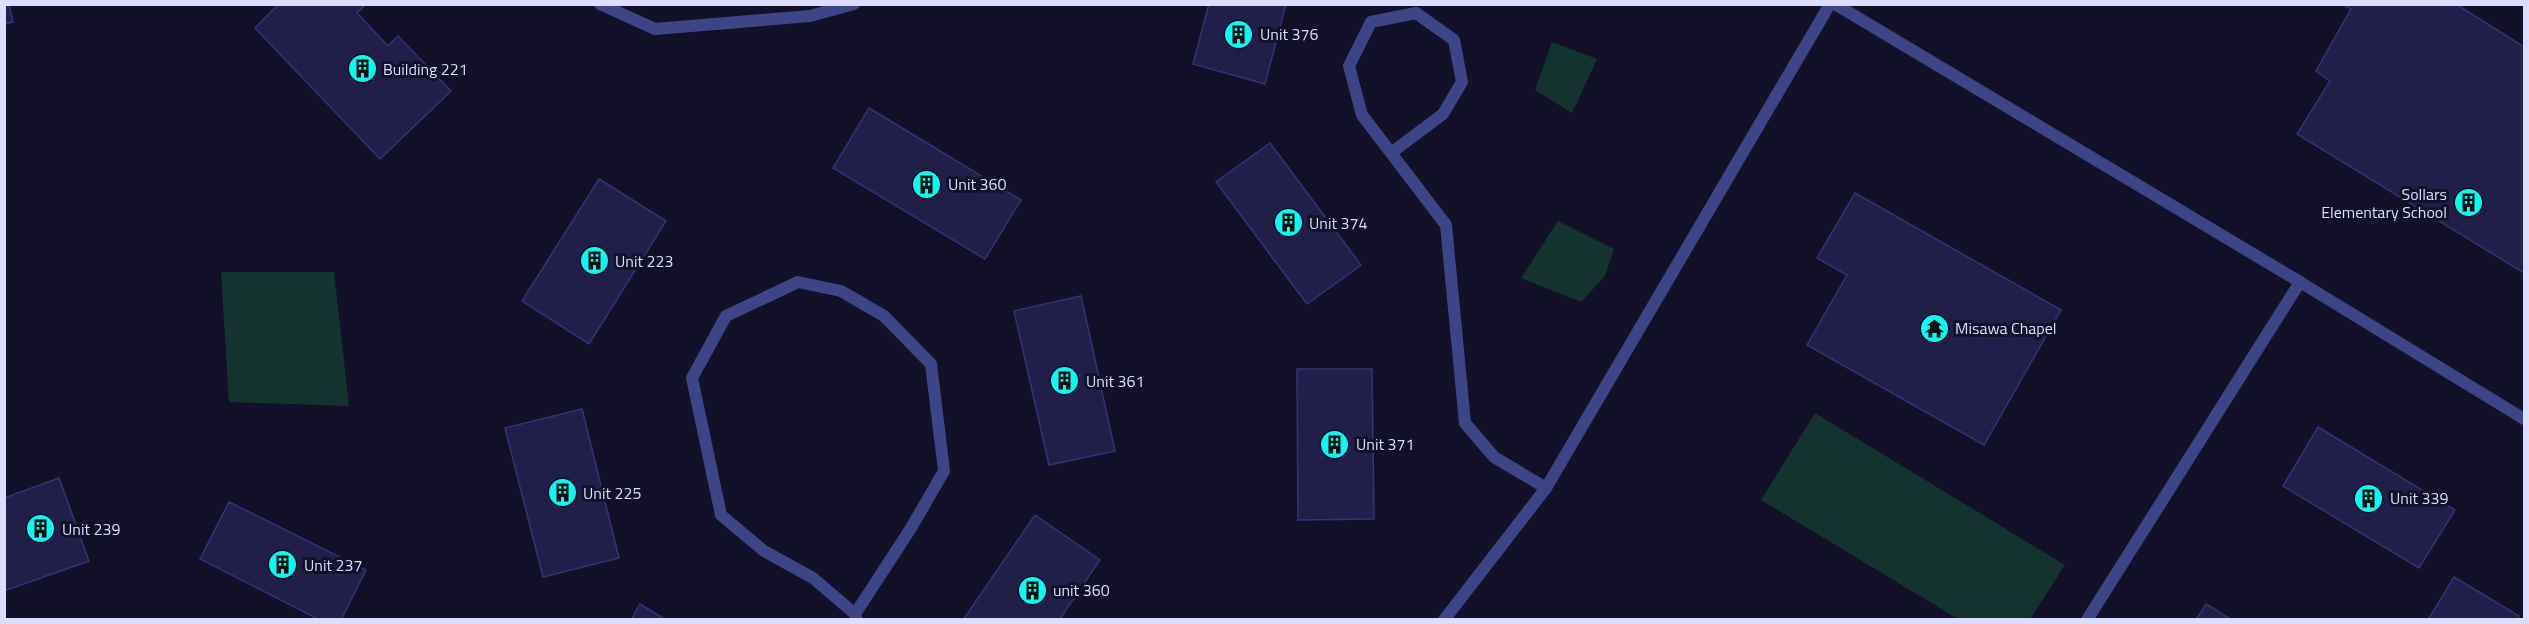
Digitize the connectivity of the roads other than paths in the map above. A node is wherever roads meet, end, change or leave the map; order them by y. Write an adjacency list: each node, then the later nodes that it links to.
1 (600, 4): 2 (street)
2 (854, 4)
3 (1830, 4): 8 (street)
4 (1835, 4): 6 (street)
5 (1391, 153): 5 (street); 8 (street)
6 (2300, 282): 7 (street); 11 (street)
7 (2524, 419)
8 (1546, 488): 10 (street)
9 (856, 617): 9 (street)
10 (1444, 620)
11 (2087, 620)

